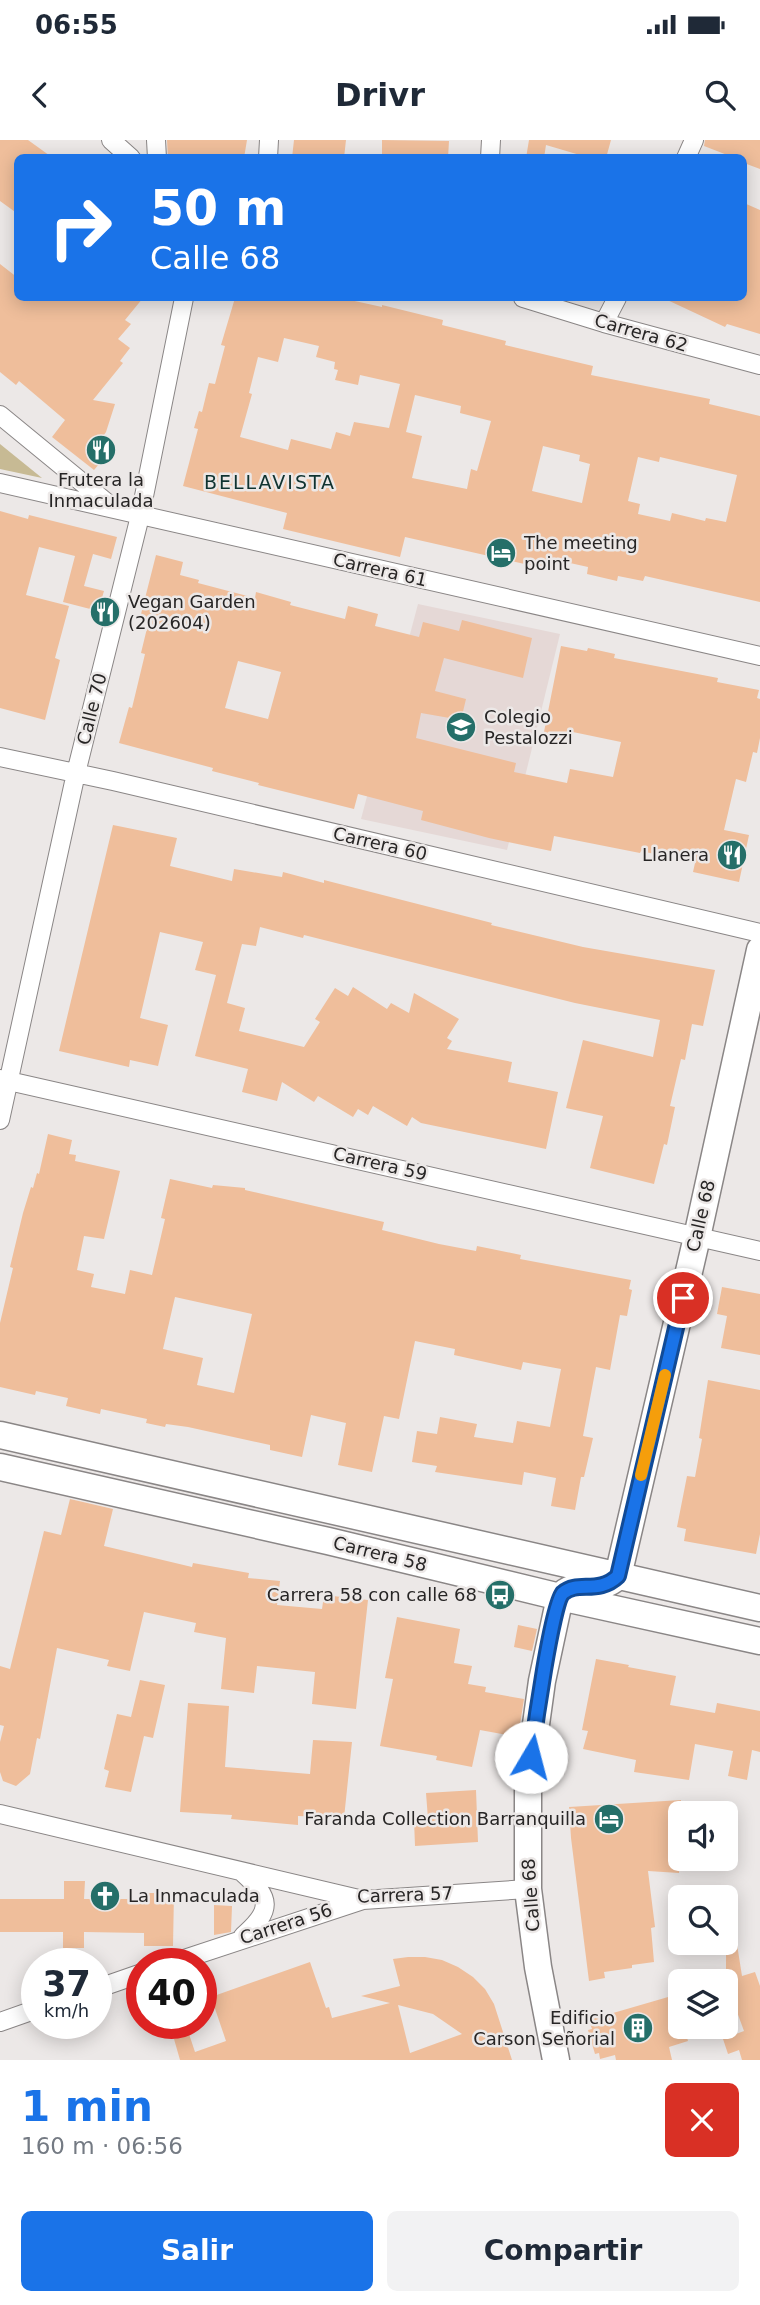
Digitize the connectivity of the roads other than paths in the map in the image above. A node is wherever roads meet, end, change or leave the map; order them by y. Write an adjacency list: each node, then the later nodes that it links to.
1 (111, 140): 2 (street)
2 (127, 154)
3 (183, 301): 11 (street, Calle 70)
4 (533, 301): 6 (street, Carrera 62)
5 (615, 301): 6 (street)
6 (604, 323): 7 (street, Carrera 62)
7 (760, 365)
8 (0, 415): 10 (street)
9 (0, 483): 10 (street, Carrera 61)
10 (115, 509): 11 (street, Carrera 61)
11 (140, 516): 12 (street, Carrera 61); 14 (street, Calle 70)
12 (760, 656)
13 (0, 757): 14 (street, Carrera 60)
14 (75, 773): 15 (street, Carrera 60); 17 (street, Calle 70)
15 (760, 933)
16 (760, 950): 19 (street, Calle 68)
17 (5, 1080): 18 (street, Calle 70); 19 (street, Carrera 59)
18 (0, 1120)
19 (697, 1237): 20 (street, Carrera 59); 23 (street, Calle 68)
20 (760, 1251)
21 (0, 1436): 23 (street, Carrera 58)
22 (0, 1467): 24 (street, Carrera 58)
23 (618, 1576): 24 (street); 25 (street, Carrera 58)
24 (560, 1597): 26 (street, Carrera 58); 29 (street, Calle 68)
25 (760, 1608)
26 (760, 1641)
27 (0, 1814): 28 (street, Carrera 57)
28 (243, 1873): 30 (street, Carrera 57); 31 (street)
29 (528, 1889): 30 (street, Carrera 57); 35 (street, Calle 68)
30 (363, 1900): 31 (street, Carrera 56)
31 (240, 1939): 32 (street, Carrera 56)
32 (214, 1948)
33 (21, 2015): 34 (street)
34 (0, 2022)
35 (556, 2060)

